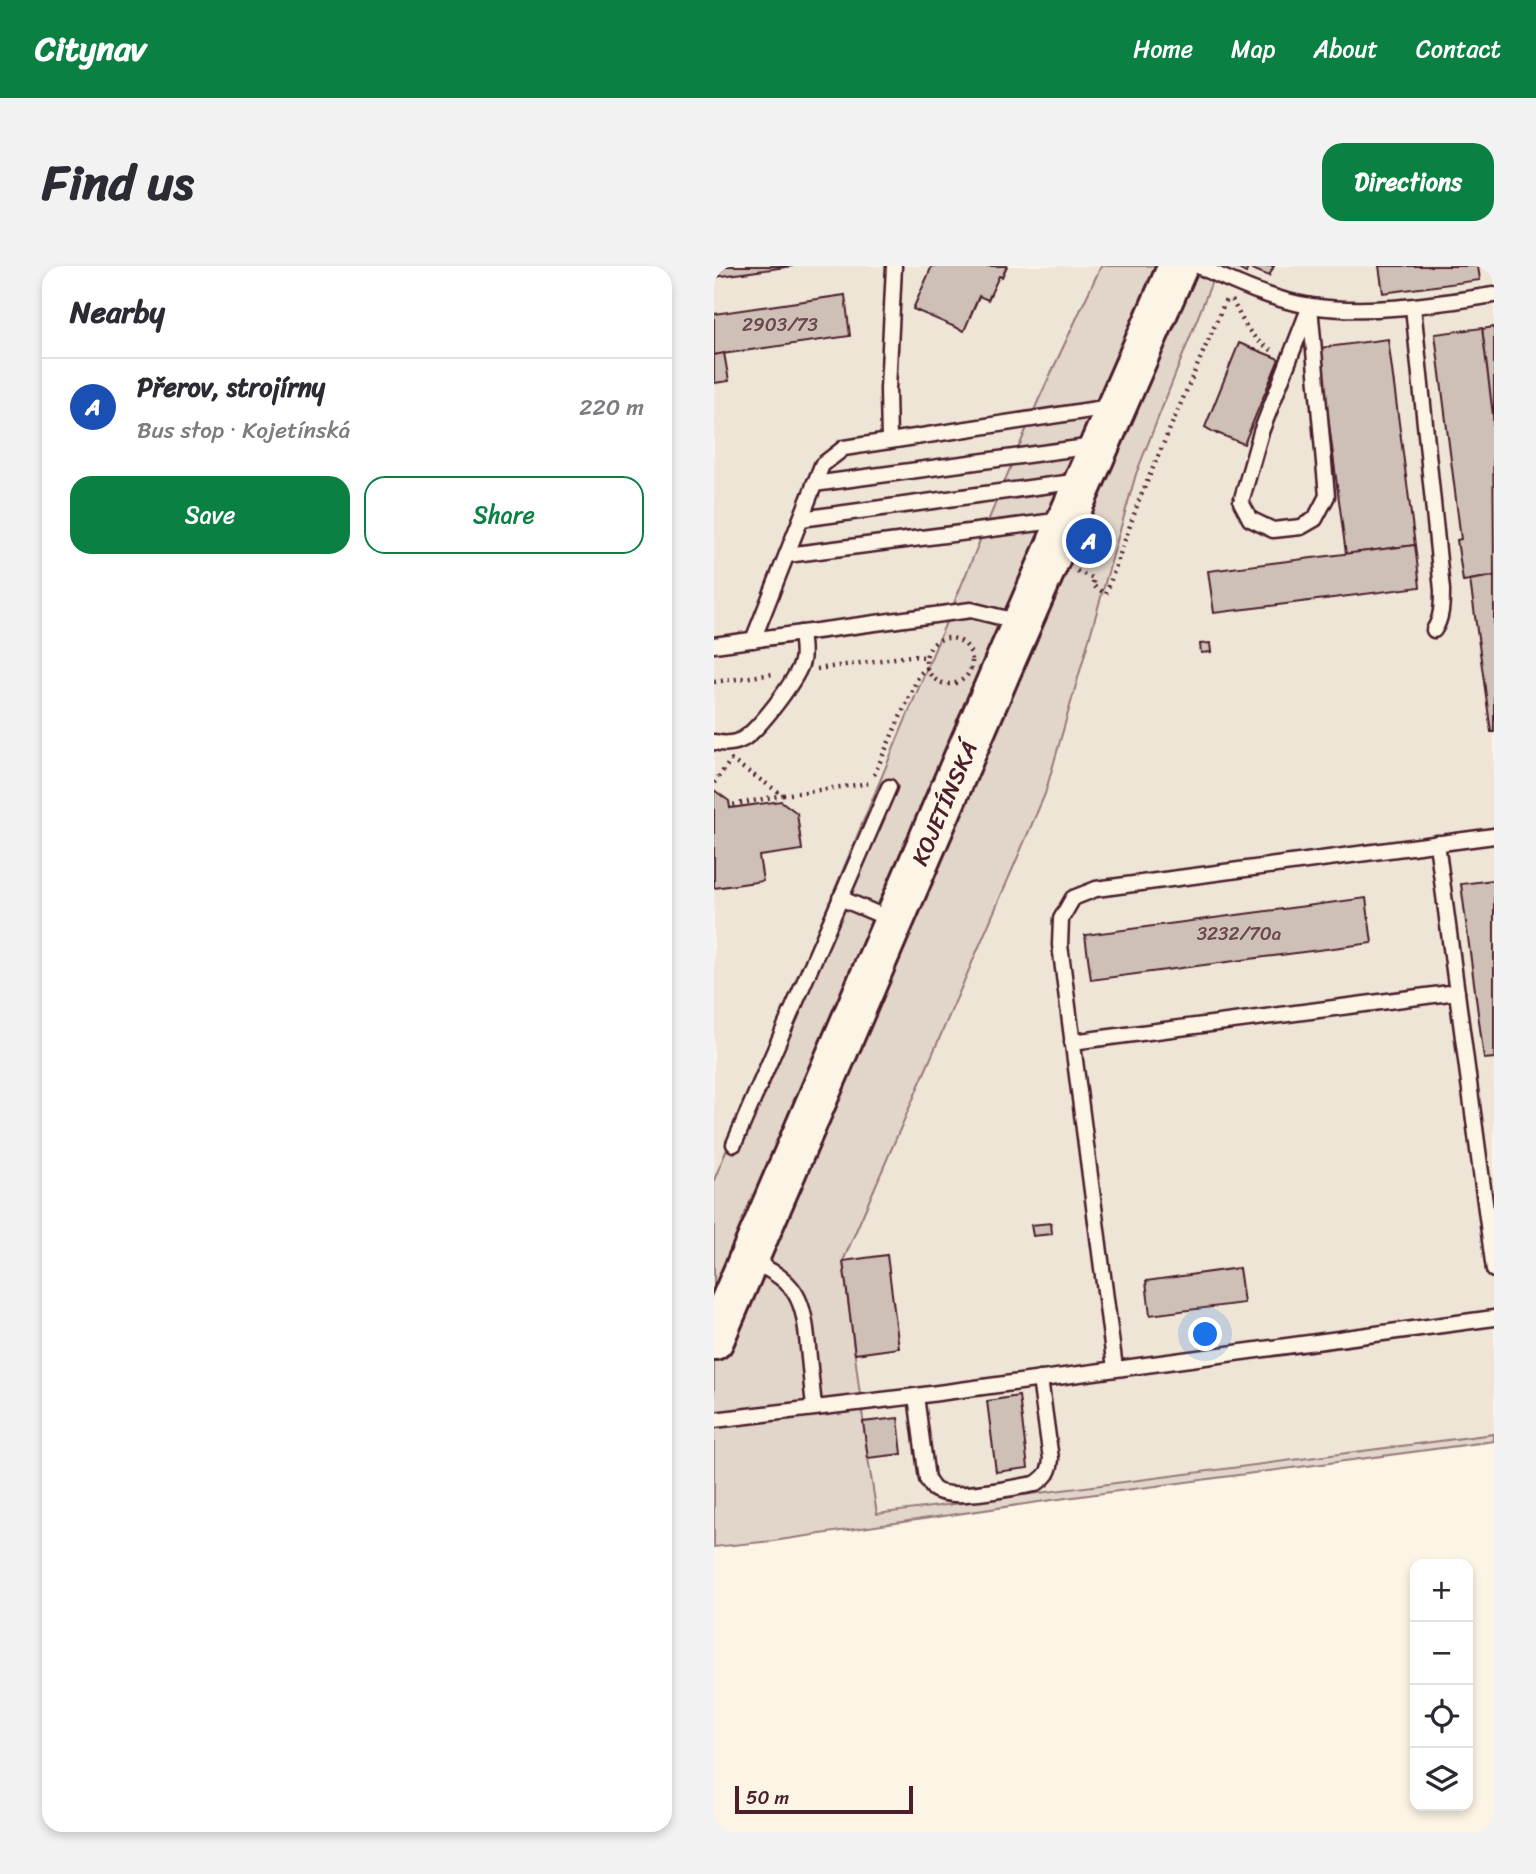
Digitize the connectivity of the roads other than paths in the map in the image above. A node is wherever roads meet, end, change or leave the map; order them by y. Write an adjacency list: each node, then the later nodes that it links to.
1 (894, 266): 8 (lane)
2 (1178, 266): 7 (main road, KOJETÍNSKÁ)
3 (1198, 266): 5 (lane)
4 (1494, 295): 6 (lane)
5 (1310, 306): 5 (lane); 6 (lane)
6 (1413, 307): 16 (lane)
7 (1116, 406): 8 (lane); 9 (main road, KOJETÍNSKÁ)
8 (889, 441): 11 (lane)
9 (1099, 445): 10 (main road, KOJETÍNSKÁ); 11 (lane)
10 (1083, 481): 12 (lane); 13 (main road, KOJETÍNSKÁ)
11 (814, 484): 12 (lane)
12 (801, 519): 14 (lane)
13 (1066, 520): 14 (lane); 15 (main road, KOJETÍNSKÁ)
14 (786, 555): 18 (lane)
15 (1022, 622): 17 (lane); 25 (main road, KOJETÍNSKÁ)
16 (1434, 630)
17 (801, 633): 18 (lane); 20 (lane)
18 (753, 640): 19 (lane)
19 (714, 645)
20 (714, 742)
21 (889, 787): 24 (lane)
22 (1494, 836): 23 (lane)
23 (1437, 843): 26 (lane); 27 (lane)
24 (840, 898): 25 (lane); 28 (lane)
25 (894, 920): 29 (main road, KOJETÍNSKÁ)
26 (1457, 992): 27 (lane); 30 (lane)
27 (1072, 1042): 33 (lane)
28 (734, 1144)
29 (748, 1260): 32 (main road, KOJETÍNSKÁ); 36 (lane)
30 (1494, 1270)
31 (1494, 1318): 33 (lane)
32 (714, 1340)
33 (1115, 1368): 34 (lane)
34 (1040, 1379): 35 (lane); 35 (lane)
35 (916, 1396): 36 (lane)
36 (814, 1407): 37 (lane)
37 (714, 1420)

